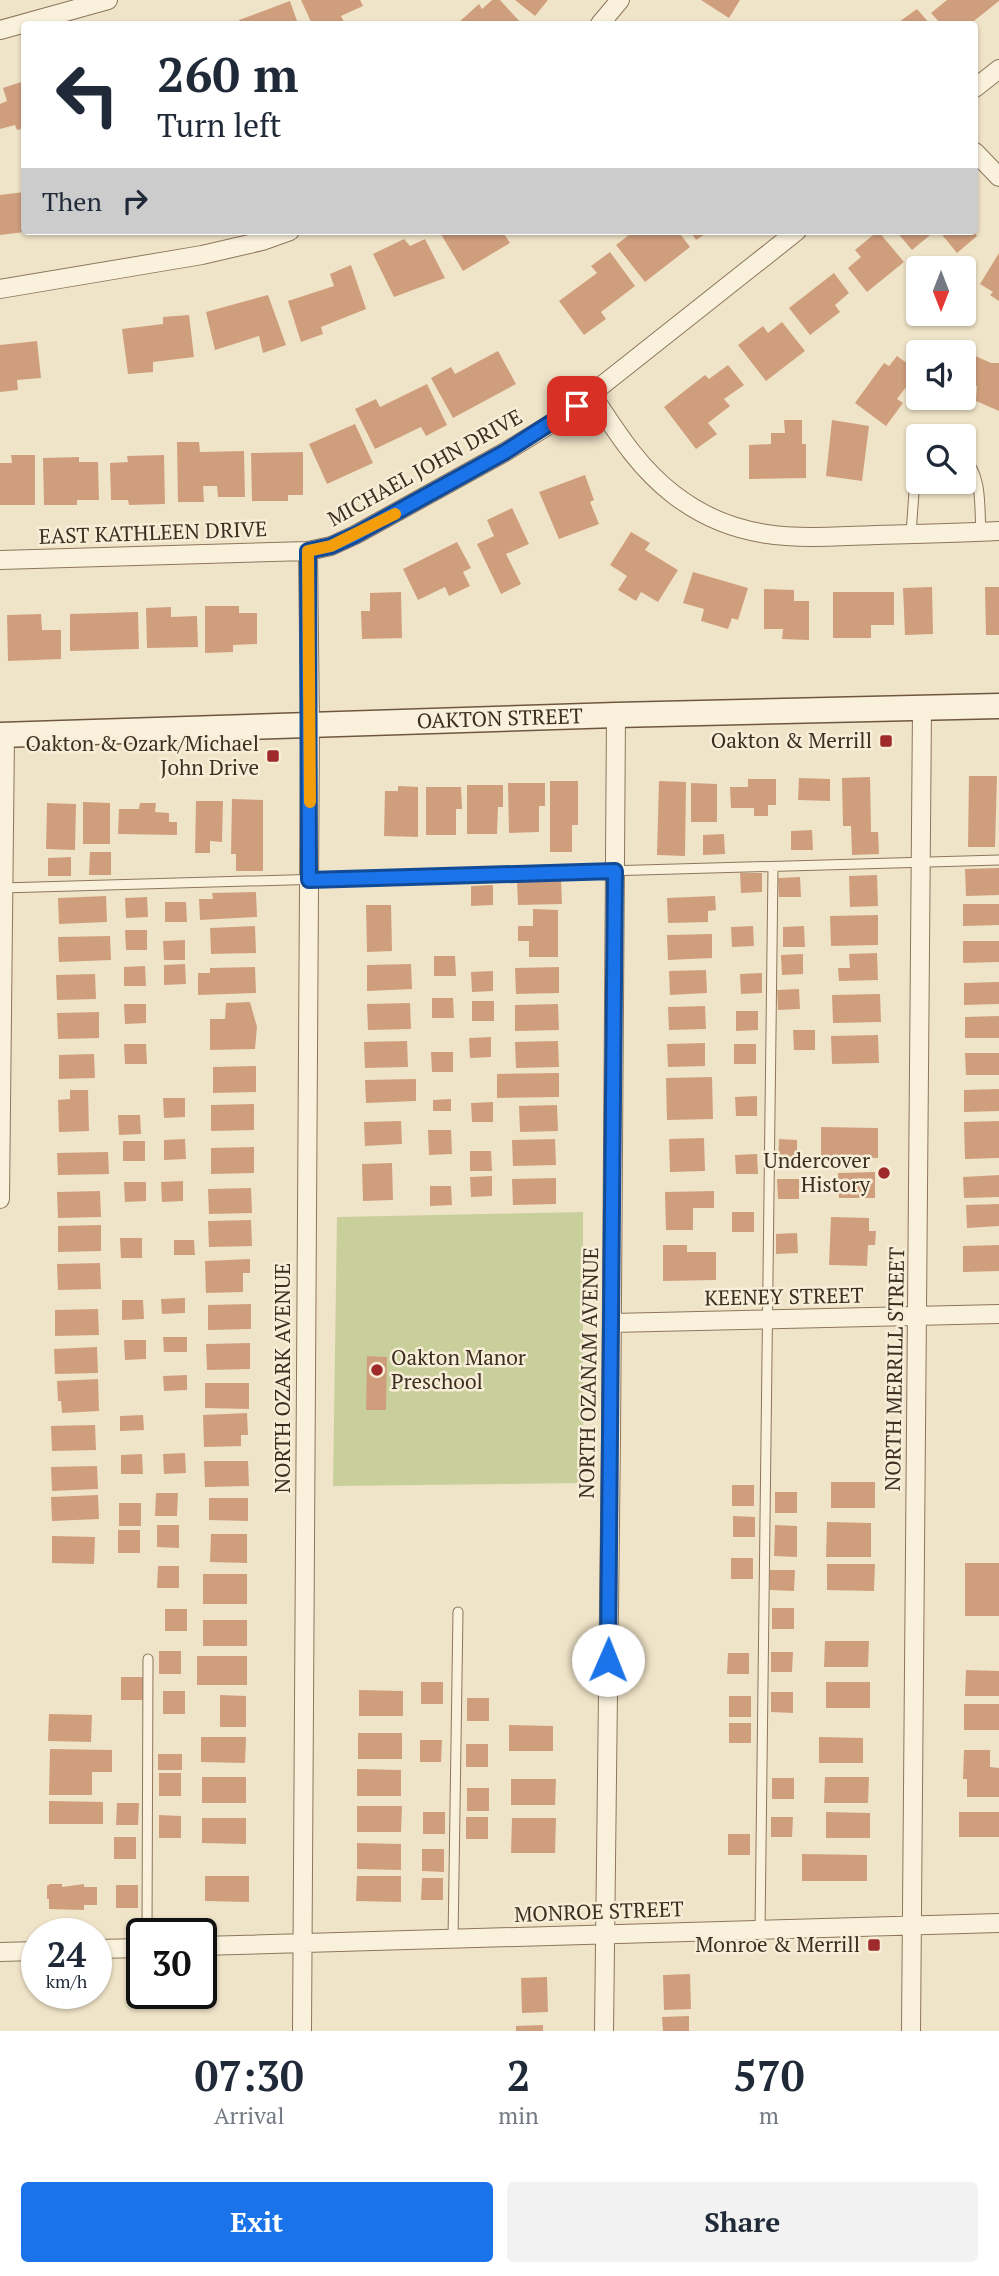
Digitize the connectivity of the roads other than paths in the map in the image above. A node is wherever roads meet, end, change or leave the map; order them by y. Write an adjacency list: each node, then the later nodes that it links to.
1 (108, 0): 3 (street)
2 (620, 0): 4 (street)
3 (32, 21)
4 (602, 21)
5 (21, 24): 6 (street)
6 (0, 30)
7 (999, 69): 8 (street)
8 (978, 86)
9 (978, 155): 10 (street)
10 (999, 177)
11 (279, 235): 13 (street)
12 (792, 235): 14 (street, MICHAEL JOHN DRIVE)
13 (0, 289)
14 (592, 395): 19 (street); 20 (street, MICHAEL JOHN DRIVE)
15 (976, 477): 18 (lane)
16 (914, 494): 19 (lane)
17 (999, 531): 18 (street)
18 (981, 532): 19 (street)
19 (911, 534)
20 (308, 551): 21 (street, EAST KATHLEEN DRIVE); 25 (street)
21 (0, 561)
22 (999, 706): 23 (main road, OAKTON STREET)
23 (922, 708): 24 (main road, OAKTON STREET); 28 (street, NORTH MERRILL STREET)
24 (616, 715): 25 (main road, OAKTON STREET); 30 (street, NORTH OZANAM AVENUE)
25 (310, 725): 26 (main road, OAKTON STREET); 31 (street, NORTH OZARK AVENUE)
26 (2, 735): 32 (street)
27 (999, 860): 28 (lane)
28 (921, 862): 29 (lane); 35 (street, NORTH MERRILL STREET)
29 (773, 867): 30 (lane); 36 (lane)
30 (615, 871): 31 (lane); 37 (street, NORTH OZANAM AVENUE)
31 (309, 880): 32 (lane); 46 (street, NORTH OZARK AVENUE)
32 (2, 888): 33 (street)
33 (0, 1199)
34 (999, 1314): 35 (street, KEENEY STREET)
35 (918, 1316): 36 (street, KEENEY STREET); 42 (street, NORTH MERRILL STREET)
36 (767, 1320): 37 (street, KEENEY STREET); 43 (lane)
37 (612, 1323): 44 (street, NORTH OZANAM AVENUE)
38 (458, 1612): 45 (lane)
39 (148, 1658): 40 (lane)
40 (147, 1918)
41 (999, 1923): 42 (street, MONROE STREET)
42 (912, 1926): 43 (street, MONROE STREET); 52 (street, NORTH MERRILL STREET)
43 (760, 1930): 44 (street, MONROE STREET)
44 (605, 1935): 45 (street, MONROE STREET); 51 (street, NORTH OZANAM AVENUE)
45 (453, 1940): 46 (street, MONROE STREET)
46 (303, 1943): 47 (street, MONROE STREET); 50 (street, NORTH OZARK AVENUE)
47 (217, 1946)
48 (21, 1951): 49 (street)
49 (0, 1952)
50 (302, 2031)
51 (604, 2031)
52 (911, 2031)

